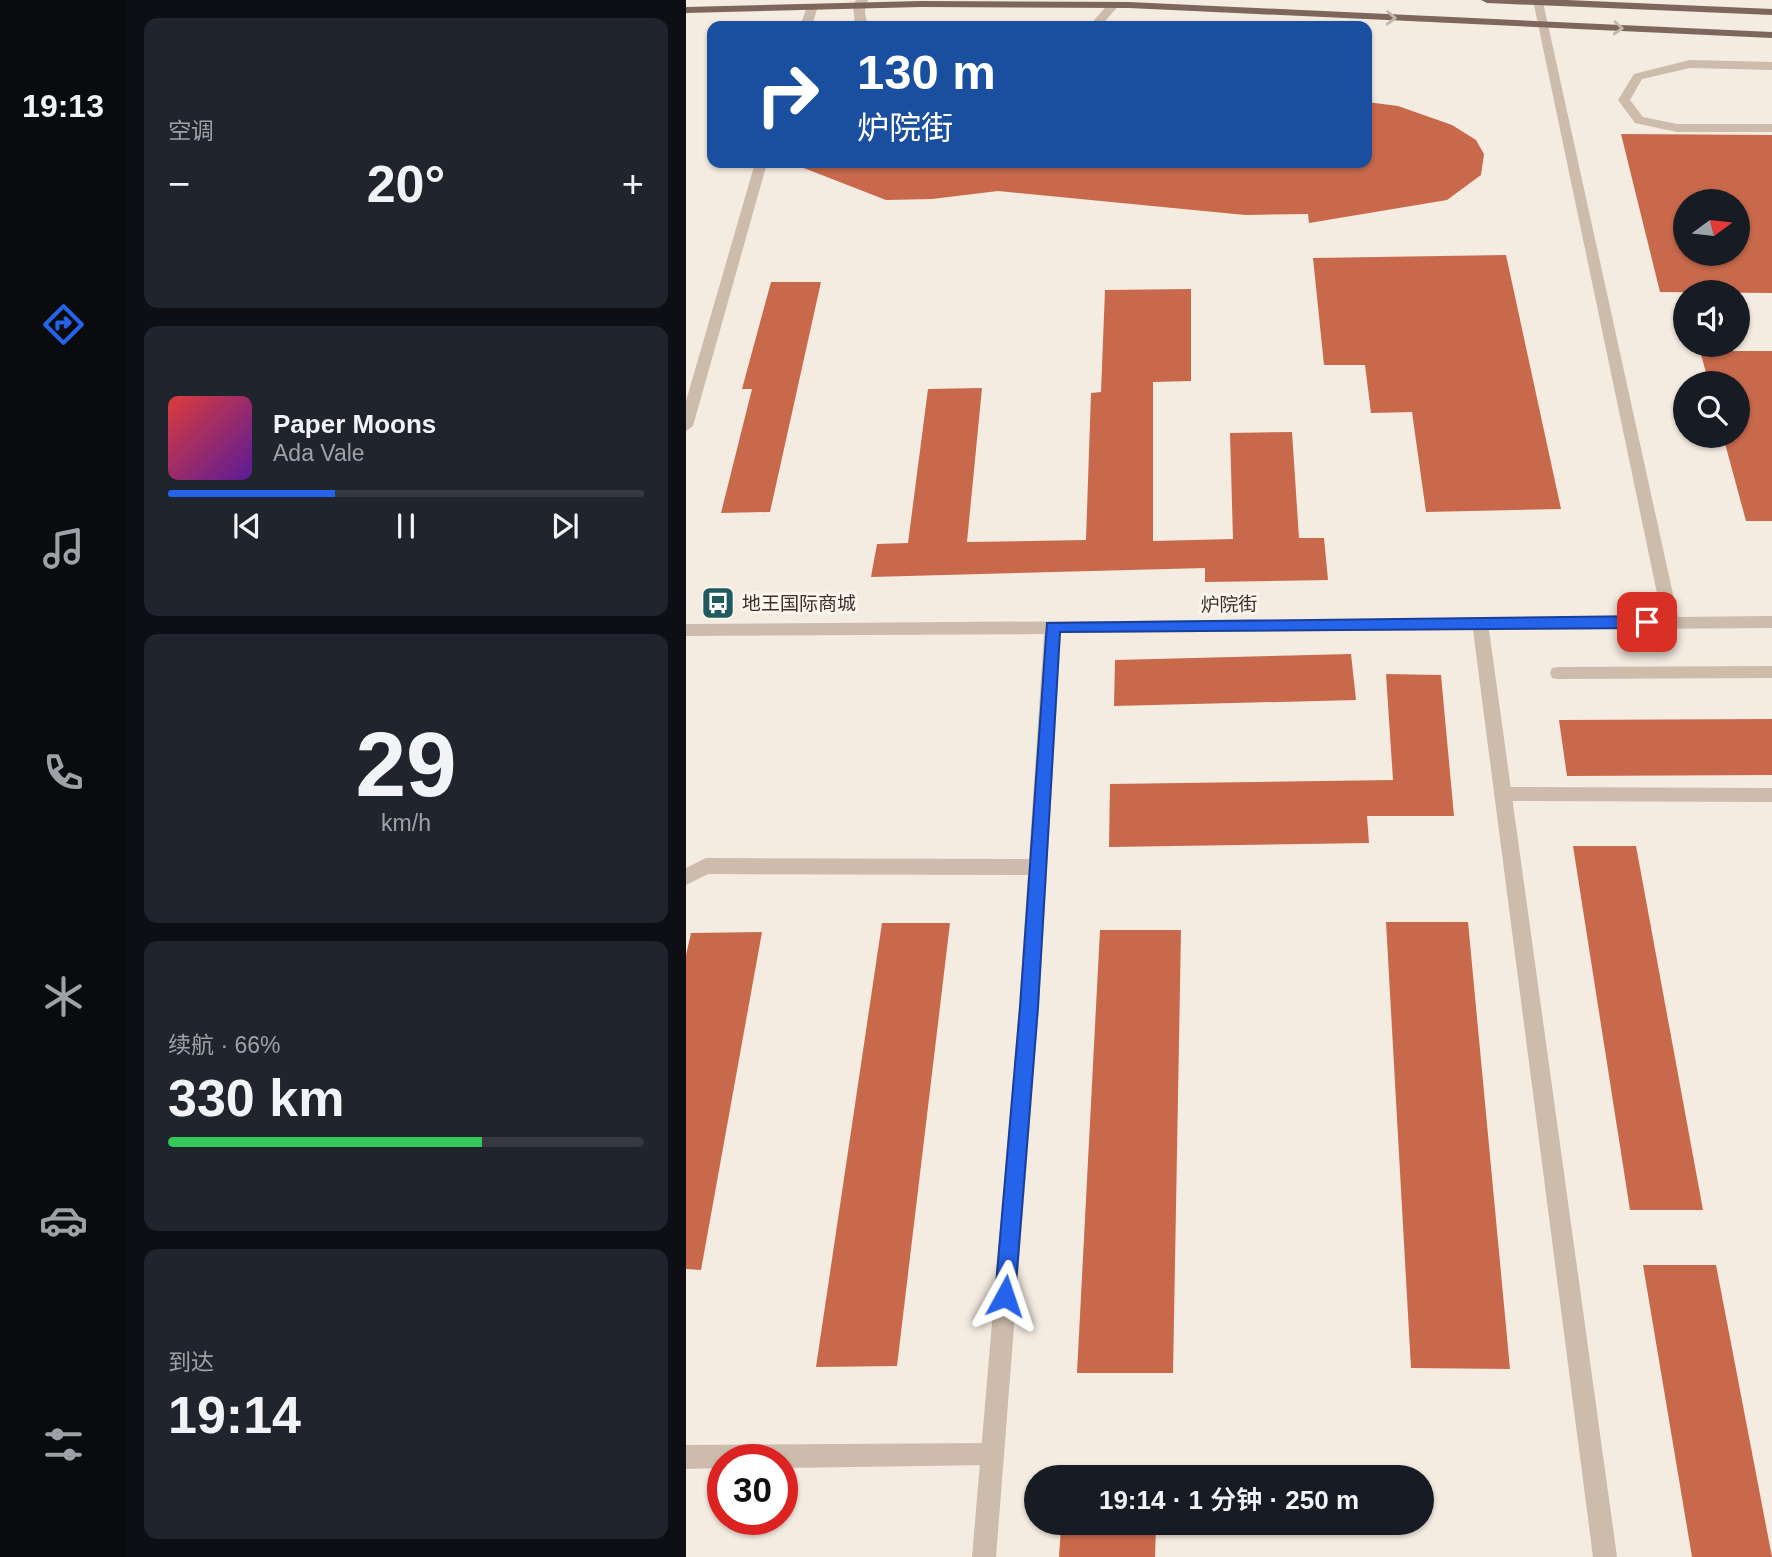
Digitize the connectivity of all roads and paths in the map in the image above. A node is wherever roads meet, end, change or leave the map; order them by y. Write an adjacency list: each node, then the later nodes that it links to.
1 (1487, 0): 2 (main road)
2 (1537, 2): 7 (main road); 11 (street)
3 (861, 3): 4 (main road); 5 (main road); 9 (street)
4 (1113, 5): 10 (street); 11 (main road, one-way to 11)
5 (812, 6): 6 (main road); 8 (street)
6 (686, 10)
7 (1772, 12)
8 (808, 21)
9 (861, 21)
10 (1100, 21)
11 (1542, 25): 12 (main road, one-way to 12); 17 (street)
12 (1772, 35)
13 (1772, 66): 14 (street)
14 (1772, 128)
15 (760, 168): 16 (street)
16 (686, 426)
17 (1671, 622): 18 (street, 炉院街); 19 (street, 炉院街)
18 (1772, 622)
19 (1480, 623): 20 (street, 炉院街); 24 (street)
20 (1053, 627): 21 (street, 炉院街); 26 (street)
21 (686, 631)
22 (1772, 672): 23 (street)
23 (1558, 673)
24 (1503, 794): 25 (street); 31 (street)
25 (1772, 795)
26 (1038, 867): 27 (street); 28 (street)
27 (686, 877)
28 (992, 1454): 29 (street); 30 (street)
29 (686, 1457)
30 (984, 1557)
31 (1605, 1557)

